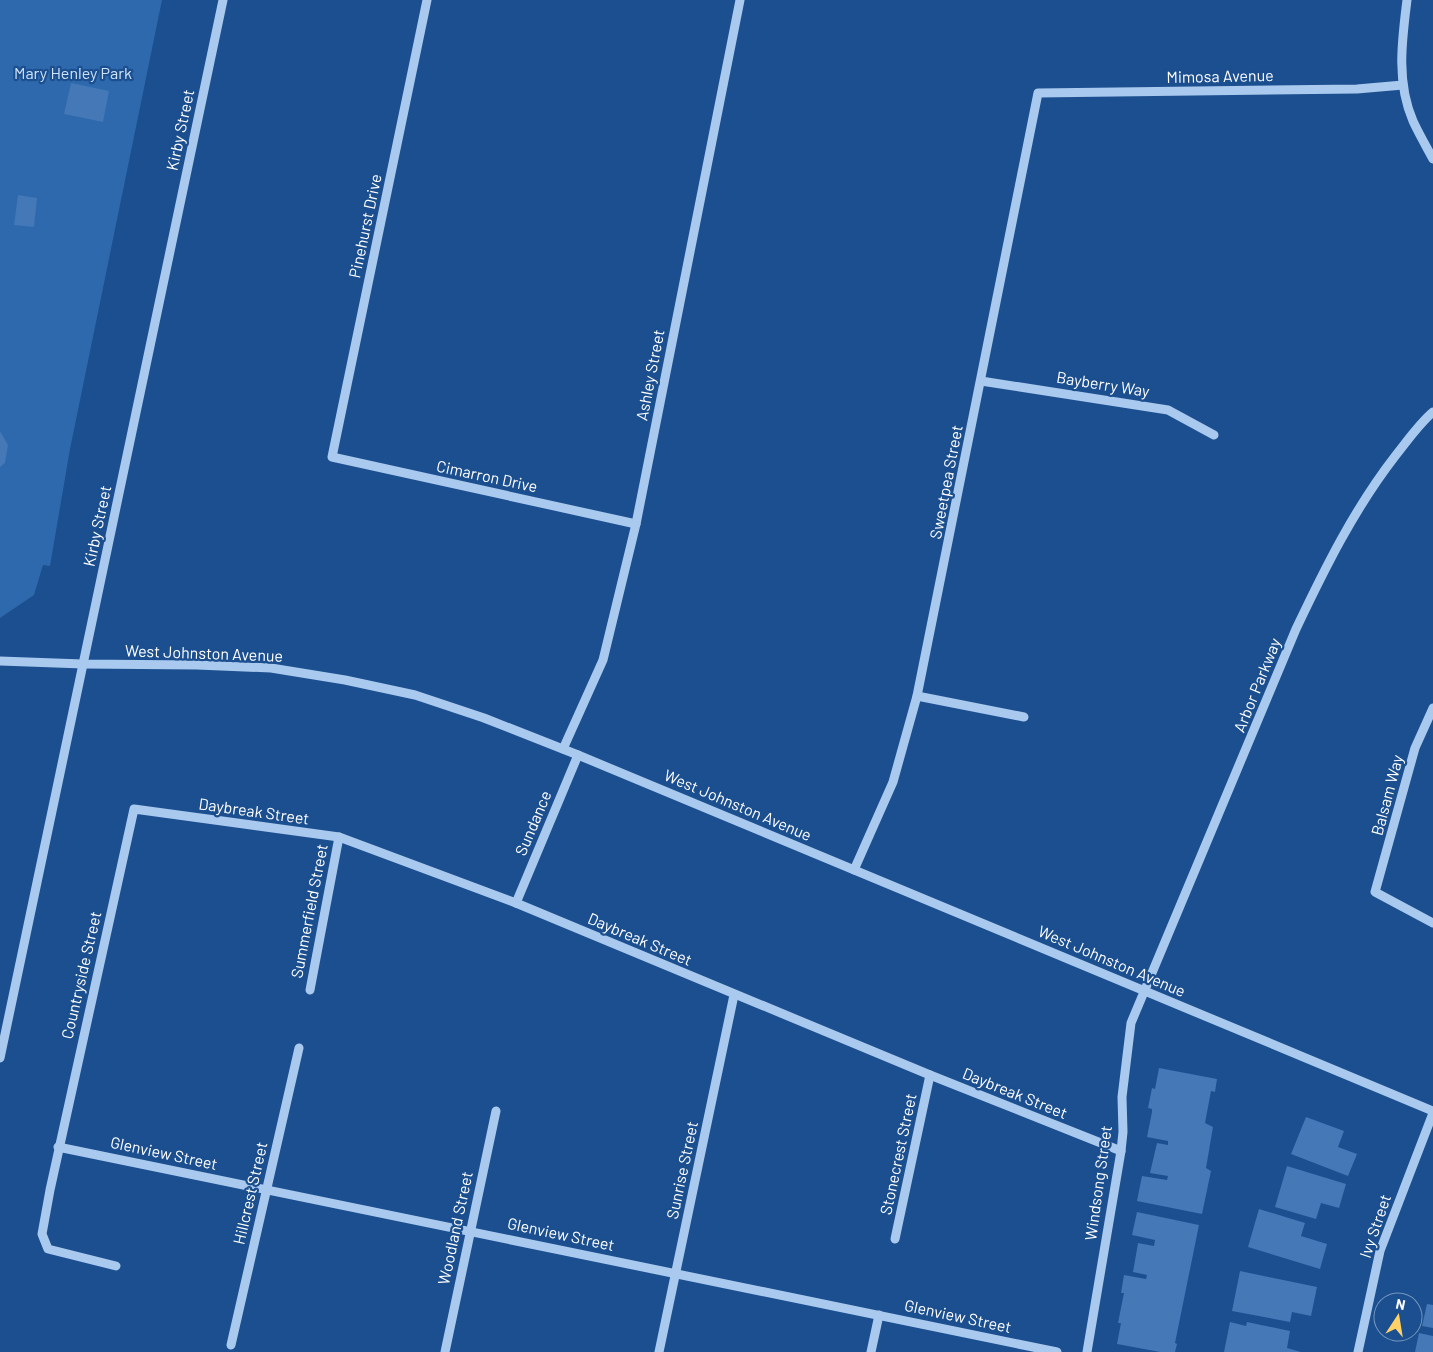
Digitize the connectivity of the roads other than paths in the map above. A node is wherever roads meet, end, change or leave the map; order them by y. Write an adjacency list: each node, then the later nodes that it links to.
1 (223, 0): 14 (street, Kirby Street)
2 (427, 0): 11 (street, Pinehurst Drive)
3 (740, 0): 12 (street, Ashley Street)
4 (1407, 0): 5 (street)
5 (1403, 85): 6 (street, Mimosa Avenue); 7 (street)
6 (1038, 93): 8 (street, Sweetpea Street)
7 (1433, 159)
8 (982, 380): 10 (street, Bayberry Way); 15 (street, Sweetpea Street)
9 (1433, 412): 26 (street, Arbor Parkway)
10 (1214, 435)
11 (332, 457): 12 (street, Cimarron Drive)
12 (636, 524): 18 (street, Ashley Street)
13 (0, 661): 14 (street, West Johnston Avenue)
14 (83, 664): 18 (street, West Johnston Avenue); 29 (street, Kirby Street)
15 (918, 696): 17 (street); 22 (street, Sweetpea Street)
16 (1433, 708): 24 (street, Balsam Way)
17 (1024, 717)
18 (563, 749): 19 (street, West Johnston Avenue)
19 (578, 755): 22 (street, West Johnston Avenue); 23 (street, Sundance)
20 (134, 809): 21 (street, Daybreak Street); 33 (street, Countryside Street)
21 (338, 838): 23 (street, Daybreak Street); 25 (street, Summerfield Street)
22 (854, 870): 26 (street, West Johnston Avenue)
23 (516, 903): 27 (street, Daybreak Street)
24 (1433, 923)
25 (310, 990)
26 (1145, 991): 32 (street, West Johnston Avenue); 34 (street, Windsong Street)
27 (734, 994): 30 (street, Daybreak Street); 39 (street, Sunrise Street)
28 (299, 1048): 35 (street, Hillcrest Street)
29 (0, 1058)
30 (930, 1075): 34 (street, Daybreak Street); 37 (street, Stonecrest Street)
31 (496, 1111): 36 (street, Woodland Street)
32 (1433, 1112): 47 (street, Ivy Street)
33 (58, 1147): 35 (street, Glenview Street); 38 (street, Countryside Street)
34 (1121, 1151): 46 (street, Windsong Street)
35 (266, 1190): 36 (street, Glenview Street); 41 (street, Hillcrest Street)
36 (470, 1231): 39 (street, Glenview Street); 42 (street, Woodland Street)
37 (895, 1239)
38 (116, 1266)
39 (676, 1274): 40 (street, Glenview Street); 43 (street, Sunrise Street)
40 (879, 1315): 44 (street); 45 (street, Glenview Street)
41 (231, 1345)
42 (445, 1352)
43 (659, 1352)
44 (871, 1352)
45 (1057, 1352)
46 (1087, 1352)
47 (1358, 1352)

